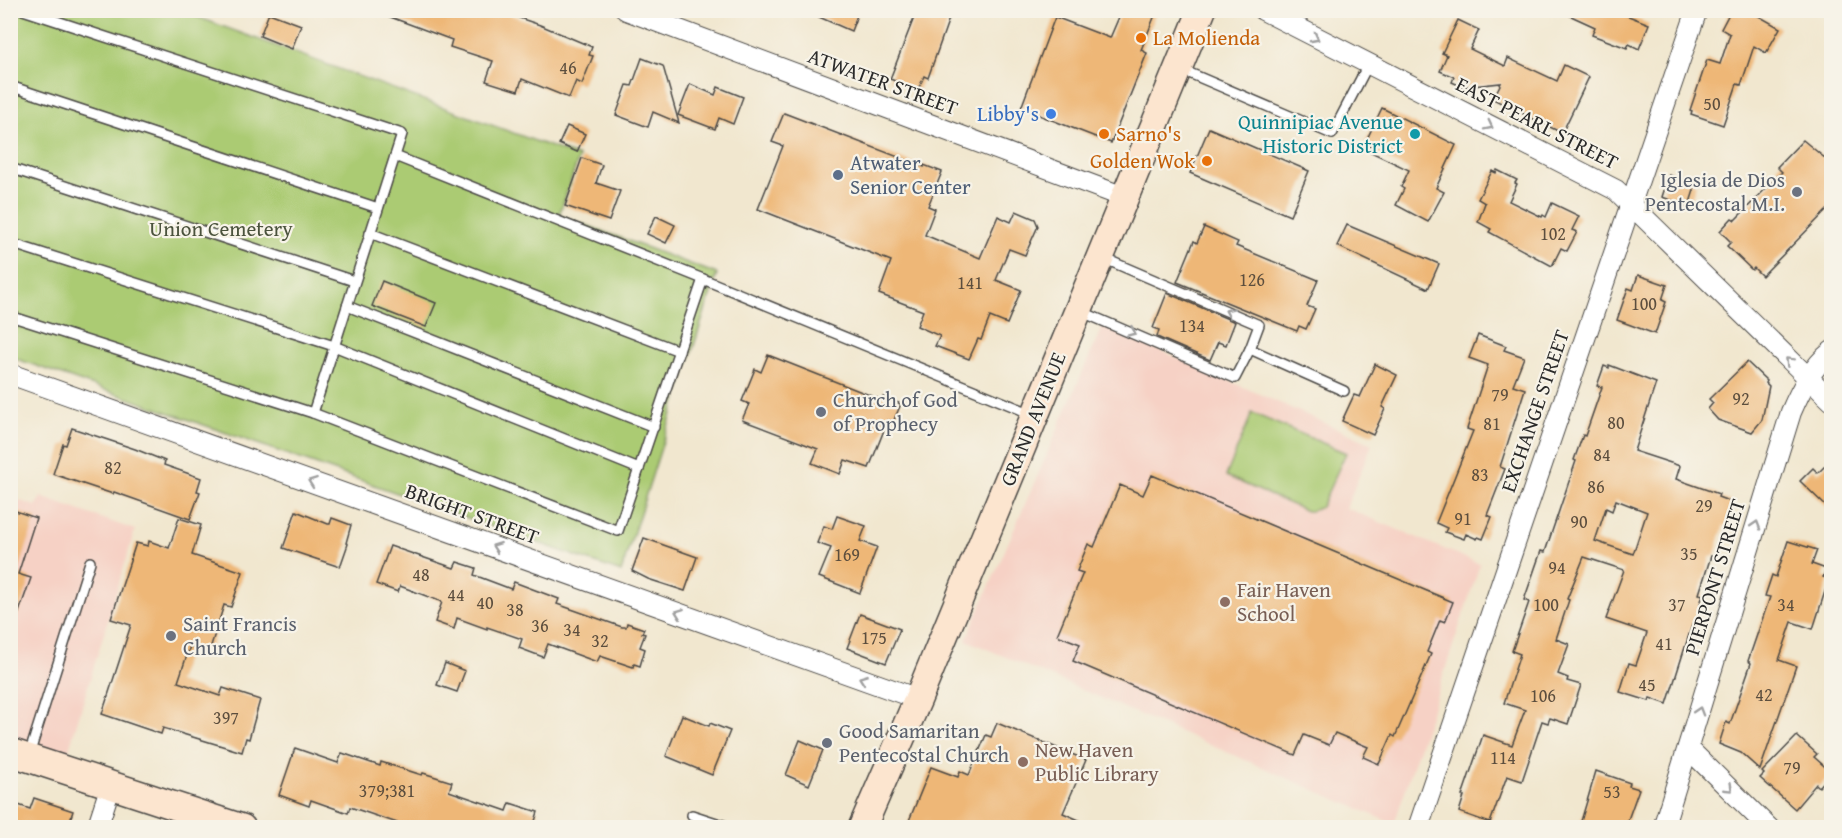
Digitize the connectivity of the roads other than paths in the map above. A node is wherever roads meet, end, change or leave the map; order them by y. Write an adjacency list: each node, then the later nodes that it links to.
1 (23, 10): 9 (lane)
2 (626, 10): 11 (street, ATWATER STREET)
3 (1202, 10): 7 (main road, GRAND AVENUE)
4 (1263, 10): 6 (street, EAST PEARL STREET, one-way to 6)
5 (1697, 10): 12 (street, EXCHANGE STREET)
6 (1368, 65): 7 (lane); 12 (street, EAST PEARL STREET, one-way to 12)
7 (1178, 68): 11 (main road, GRAND AVENUE)
8 (10, 86): 13 (lane)
9 (395, 156): 13 (lane); 17 (lane)
10 (10, 168): 18 (lane)
11 (1124, 197): 16 (main road, GRAND AVENUE)
12 (1631, 204): 27 (street, EAST PEARL STREET, one-way to 12); 44 (street, EXCHANGE STREET)
13 (378, 208): 14 (lane)
14 (370, 233): 18 (lane); 24 (lane)
15 (10, 243): 22 (lane)
16 (1100, 257): 20 (main road, GRAND AVENUE); 23 (lane, one-way to 16)
17 (703, 279): 24 (lane); 31 (lane)
18 (354, 281): 19 (lane)
19 (346, 306): 22 (lane); 32 (lane)
20 (1078, 310): 23 (lane, one-way to 23); 31 (main road, GRAND AVENUE)
21 (10, 316): 30 (lane)
22 (334, 346): 30 (lane); 33 (lane)
23 (1250, 349): 28 (lane)
24 (679, 351): 32 (lane)
25 (1832, 351): 27 (street, PIERPONT STREET)
26 (10, 374): 35 (street, BRIGHT STREET, one-way to 26)
27 (1807, 379): 29 (street, EAST PEARL STREET); 36 (street, PIERPONT STREET, one-way to 27)
28 (1344, 391)
29 (1832, 401)
30 (313, 413): 33 (lane)
31 (1035, 415): 35 (main road, GRAND AVENUE)
32 (654, 427): 33 (lane)
33 (639, 469)
34 (90, 562): 37 (lane)
35 (918, 699): 43 (main road, GRAND AVENUE)
36 (1688, 748): 45 (street, PIERPONT STREET); 46 (street, one-way to 46)
37 (20, 755): 38 (main road)
38 (111, 785): 40 (street); 41 (main road)
39 (692, 815): 42 (lane)
40 (96, 828)
41 (242, 828)
42 (732, 828)
43 (862, 828)
44 (1418, 828)
45 (1663, 828)
46 (1770, 828)

